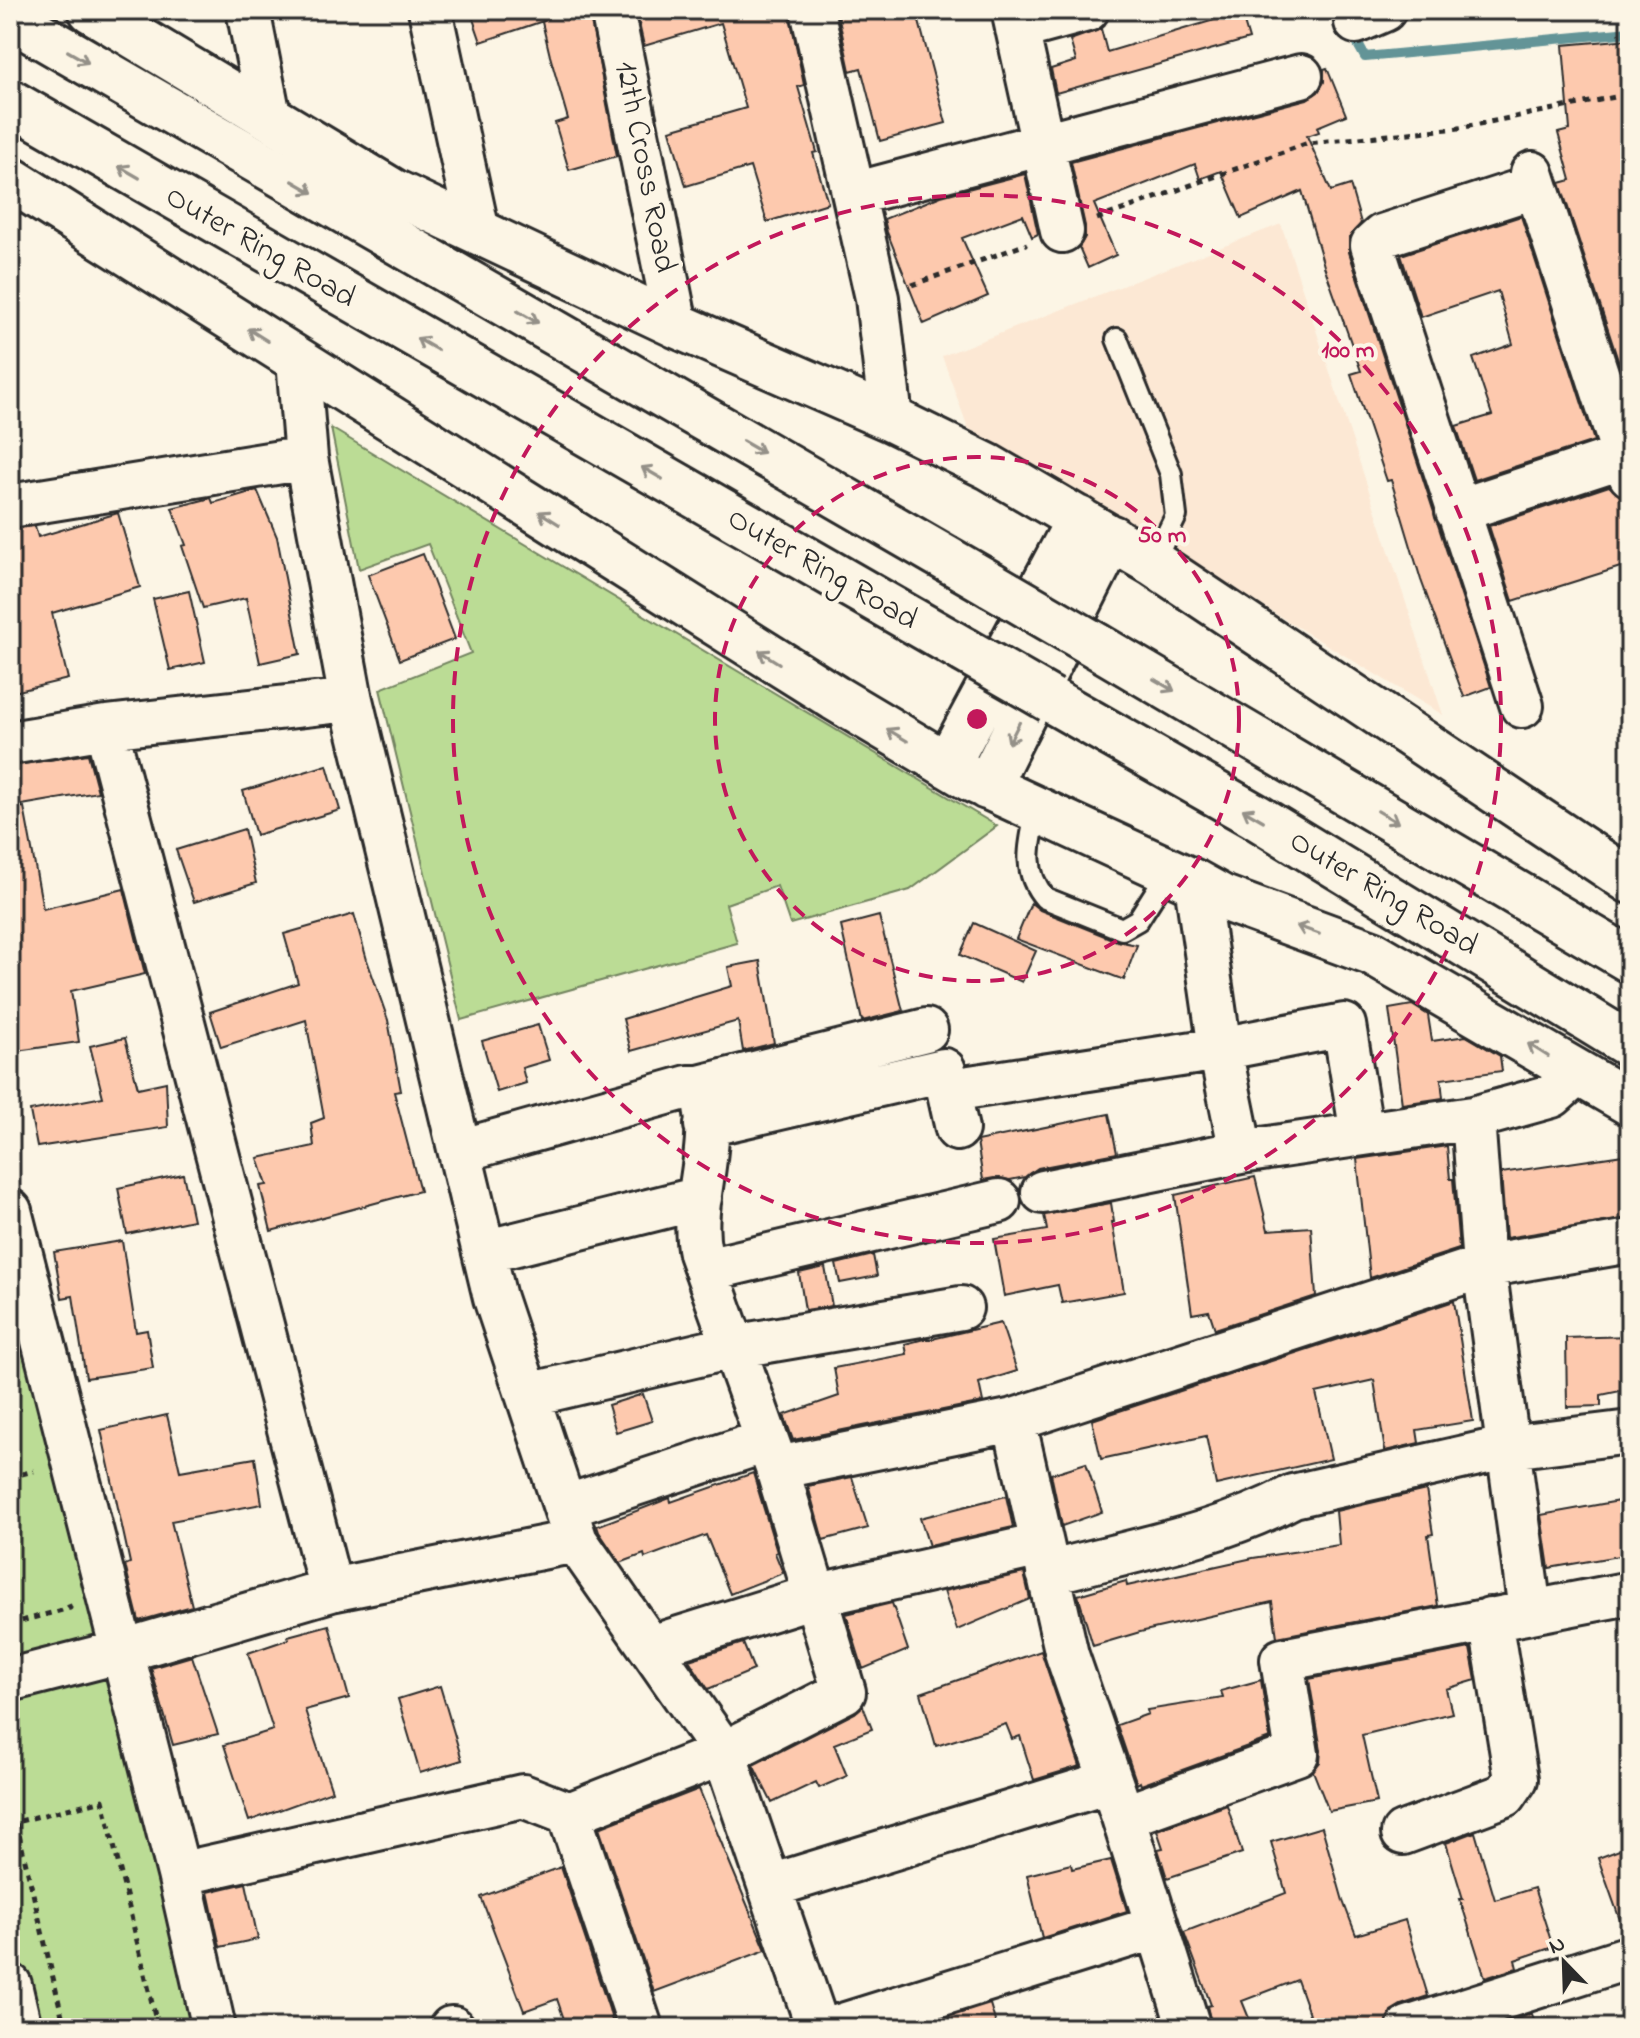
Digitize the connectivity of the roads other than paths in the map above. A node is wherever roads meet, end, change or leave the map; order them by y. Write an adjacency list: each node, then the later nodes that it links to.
1 (91, 10): 11 (main road)
2 (248, 10): 11 (street)
3 (430, 10): 16 (street)
4 (612, 10): 17 (street, 12th Cross Road)
5 (812, 10): 14 (street)
6 (1087, 10): 8 (street)
7 (10, 18): 36 (main road, one-way to 36, bridge)
8 (1015, 19): 12 (street)
9 (1301, 76): 12 (street)
10 (10, 102): 38 (main road, Outer Ring Road, one-way to 10, bridge)
11 (269, 116): 16 (main road)
12 (1043, 144): 14 (street); 15 (street)
13 (10, 179): 19 (main road, one-way to 13)
14 (854, 194): 20 (street)
15 (1062, 231)
16 (478, 232): 17 (main road)
17 (676, 325): 20 (main road)
18 (1117, 339): 26 (lane)
19 (298, 360): 21 (street); 31 (main road, one-way to 19)
20 (891, 419): 25 (main road)
21 (306, 458): 23 (street); 27 (street)
22 (1627, 465): 24 (street); 24 (street)
23 (10, 506)
24 (1457, 511): 28 (street)
25 (1096, 528): 26 (main road); 31 (main road); 32 (main road, one-way to 32)
26 (1153, 563): 35 (main road)
27 (351, 700): 29 (street); 47 (street)
28 (1522, 706)
29 (106, 727): 30 (street); 66 (street)
30 (10, 743)
31 (947, 765): 32 (main road)
32 (987, 787): 33 (main road)
33 (1037, 810): 34 (main road); 34 (lane)
34 (1182, 877): 39 (street); 40 (main road, one-way to 34)
35 (1630, 881)
36 (1630, 960)
37 (926, 1030): 43 (street)
38 (1630, 1045)
39 (1220, 1049): 41 (street); 46 (street); 48 (street)
40 (1577, 1074): 42 (main road); 44 (street)
41 (970, 1087)
42 (1630, 1103)
43 (703, 1106): 45 (street); 47 (street); 50 (street)
44 (1473, 1118): 46 (street); 55 (street)
45 (957, 1129)
46 (1362, 1134): 48 (street)
47 (460, 1151): 54 (street)
48 (1241, 1152): 49 (street)
49 (1043, 1192)
50 (700, 1198): 54 (street); 56 (street)
51 (999, 1201): 56 (street)
52 (10, 1211): 72 (street)
53 (1630, 1241): 55 (street)
54 (484, 1252): 59 (street)
55 (1484, 1266): 60 (street); 62 (street)
56 (706, 1270): 58 (street)
57 (961, 1308): 58 (street)
58 (732, 1347): 59 (street); 63 (street)
59 (528, 1395): 64 (street)
60 (1014, 1420): 63 (street); 65 (street)
61 (1630, 1432): 62 (street)
62 (1509, 1447): 65 (street); 69 (street)
63 (772, 1454): 64 (street); 68 (street)
64 (571, 1524): 66 (street); 71 (street)
65 (1045, 1559): 68 (street); 75 (street)
66 (331, 1590): 72 (street)
67 (1630, 1593): 69 (street)
68 (814, 1596): 71 (street); 74 (street)
69 (1530, 1611): 70 (street)
70 (1490, 1619): 75 (street); 77 (street)
71 (651, 1647): 74 (street)
72 (123, 1651): 73 (street); 78 (street)
73 (10, 1680)
74 (724, 1753): 76 (street); 79 (street)
75 (1116, 1800): 79 (street); 80 (street)
76 (569, 1814): 78 (street); 85 (street)
77 (1403, 1833)
78 (179, 1874): 84 (street)
79 (771, 1886): 86 (street)
80 (1157, 1927): 87 (street); 88 (street)
81 (1630, 1957): 89 (street)
82 (10, 1985): 83 (street)
83 (20, 2028)
84 (214, 2028)
85 (641, 2028)
86 (818, 2028)
87 (833, 2028)
88 (1189, 2028)
89 (1408, 2028)

